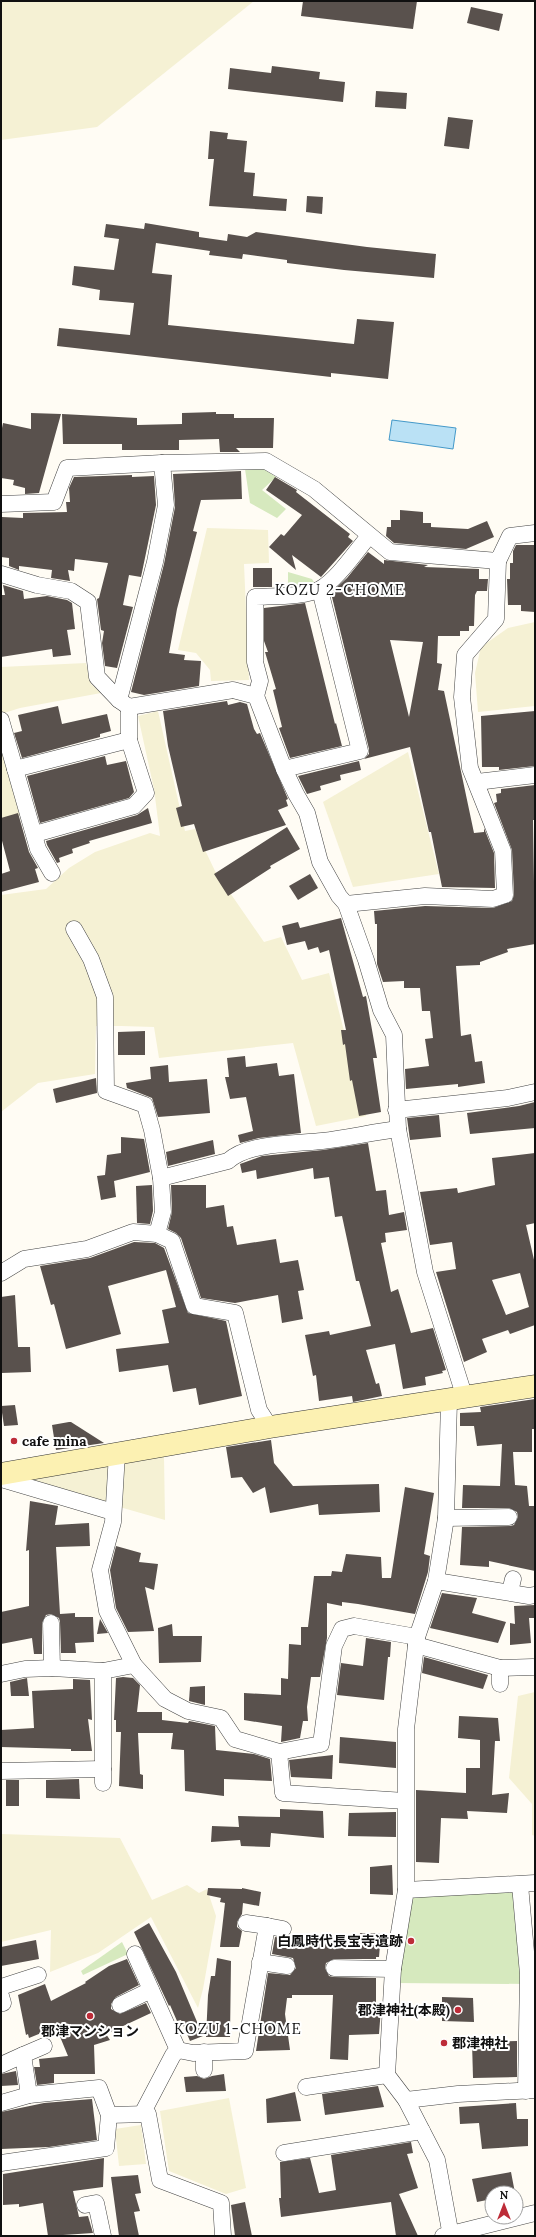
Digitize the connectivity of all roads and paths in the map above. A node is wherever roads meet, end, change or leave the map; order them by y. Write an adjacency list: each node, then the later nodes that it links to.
1 (162, 463): 2 (street); 4 (street); 9 (street)
2 (1, 504)
3 (535, 533): 5 (street)
4 (369, 536): 5 (street); 7 (street)
5 (498, 561): 15 (street)
6 (1, 574): 9 (street)
7 (320, 590): 8 (street); 13 (street)
8 (256, 696): 9 (street); 13 (street)
9 (124, 703): 11 (street)
10 (1, 720): 12 (street)
11 (129, 740): 12 (street); 16 (street)
12 (15, 769): 16 (street)
13 (284, 769): 18 (street)
14 (535, 775): 15 (street)
15 (477, 782): 18 (street)
16 (35, 834): 17 (street)
17 (52, 873)
18 (346, 904): 21 (street)
19 (74, 928): 23 (street)
20 (535, 1092): 21 (street)
21 (396, 1110): 22 (street)
22 (398, 1129): 23 (street); 27 (street)
23 (161, 1178): 24 (street)
24 (157, 1234): 25 (street); 28 (street)
25 (1, 1273)
26 (535, 1386): 27 (street)
27 (457, 1399): 28 (street); 34 (street)
28 (270, 1428): 29 (street)
29 (117, 1453): 30 (street); 32 (street)
30 (1, 1474)
31 (1, 1479): 32 (street)
32 (113, 1512): 39 (street)
33 (509, 1517): 34 (street)
34 (446, 1518): 35 (street)
35 (436, 1581): 36 (street); 38 (street)
36 (535, 1595)
37 (51, 1623): 41 (street)
38 (417, 1641): 40 (street); 44 (street); 46 (street)
39 (134, 1665): 42 (street); 44 (street)
40 (533, 1667)
41 (52, 1668): 42 (street); 43 (street)
42 (103, 1672): 45 (street)
43 (1, 1674)
44 (279, 1752): 46 (street)
45 (2, 1775)
46 (404, 1801): 48 (street)
47 (527, 1884): 48 (street); 69 (street)
48 (406, 1890): 56 (street)
49 (246, 1923): 50 (street)
50 (267, 1926): 51 (street); 53 (street)
51 (283, 1929)
52 (135, 1954): 59 (street)
53 (260, 1962): 54 (street); 63 (street)
54 (287, 1966)
55 (334, 1968): 56 (street)
56 (393, 1969): 67 (street)
57 (38, 1975): 58 (street)
58 (1, 1987)
59 (151, 1990): 60 (street); 62 (street)
60 (120, 2005)
61 (44, 2046): 64 (street)
62 (178, 2050): 63 (street); 73 (street)
63 (204, 2052): 66 (street)
64 (23, 2055): 65 (street); 70 (street)
65 (1, 2065)
66 (204, 2070)
67 (387, 2075): 68 (street); 71 (street)
68 (306, 2087)
69 (531, 2090): 71 (street)
70 (29, 2095): 72 (street); 74 (street)
71 (406, 2100): 75 (street)
72 (1, 2103)
73 (142, 2114): 74 (street); 82 (street)
74 (109, 2115): 77 (street)
75 (422, 2131): 76 (street); 80 (street)
76 (284, 2153)
77 (1, 2163)
78 (96, 2203): 81 (street)
79 (535, 2213): 80 (street)
80 (448, 2235)
81 (103, 2236)
82 (223, 2236)

